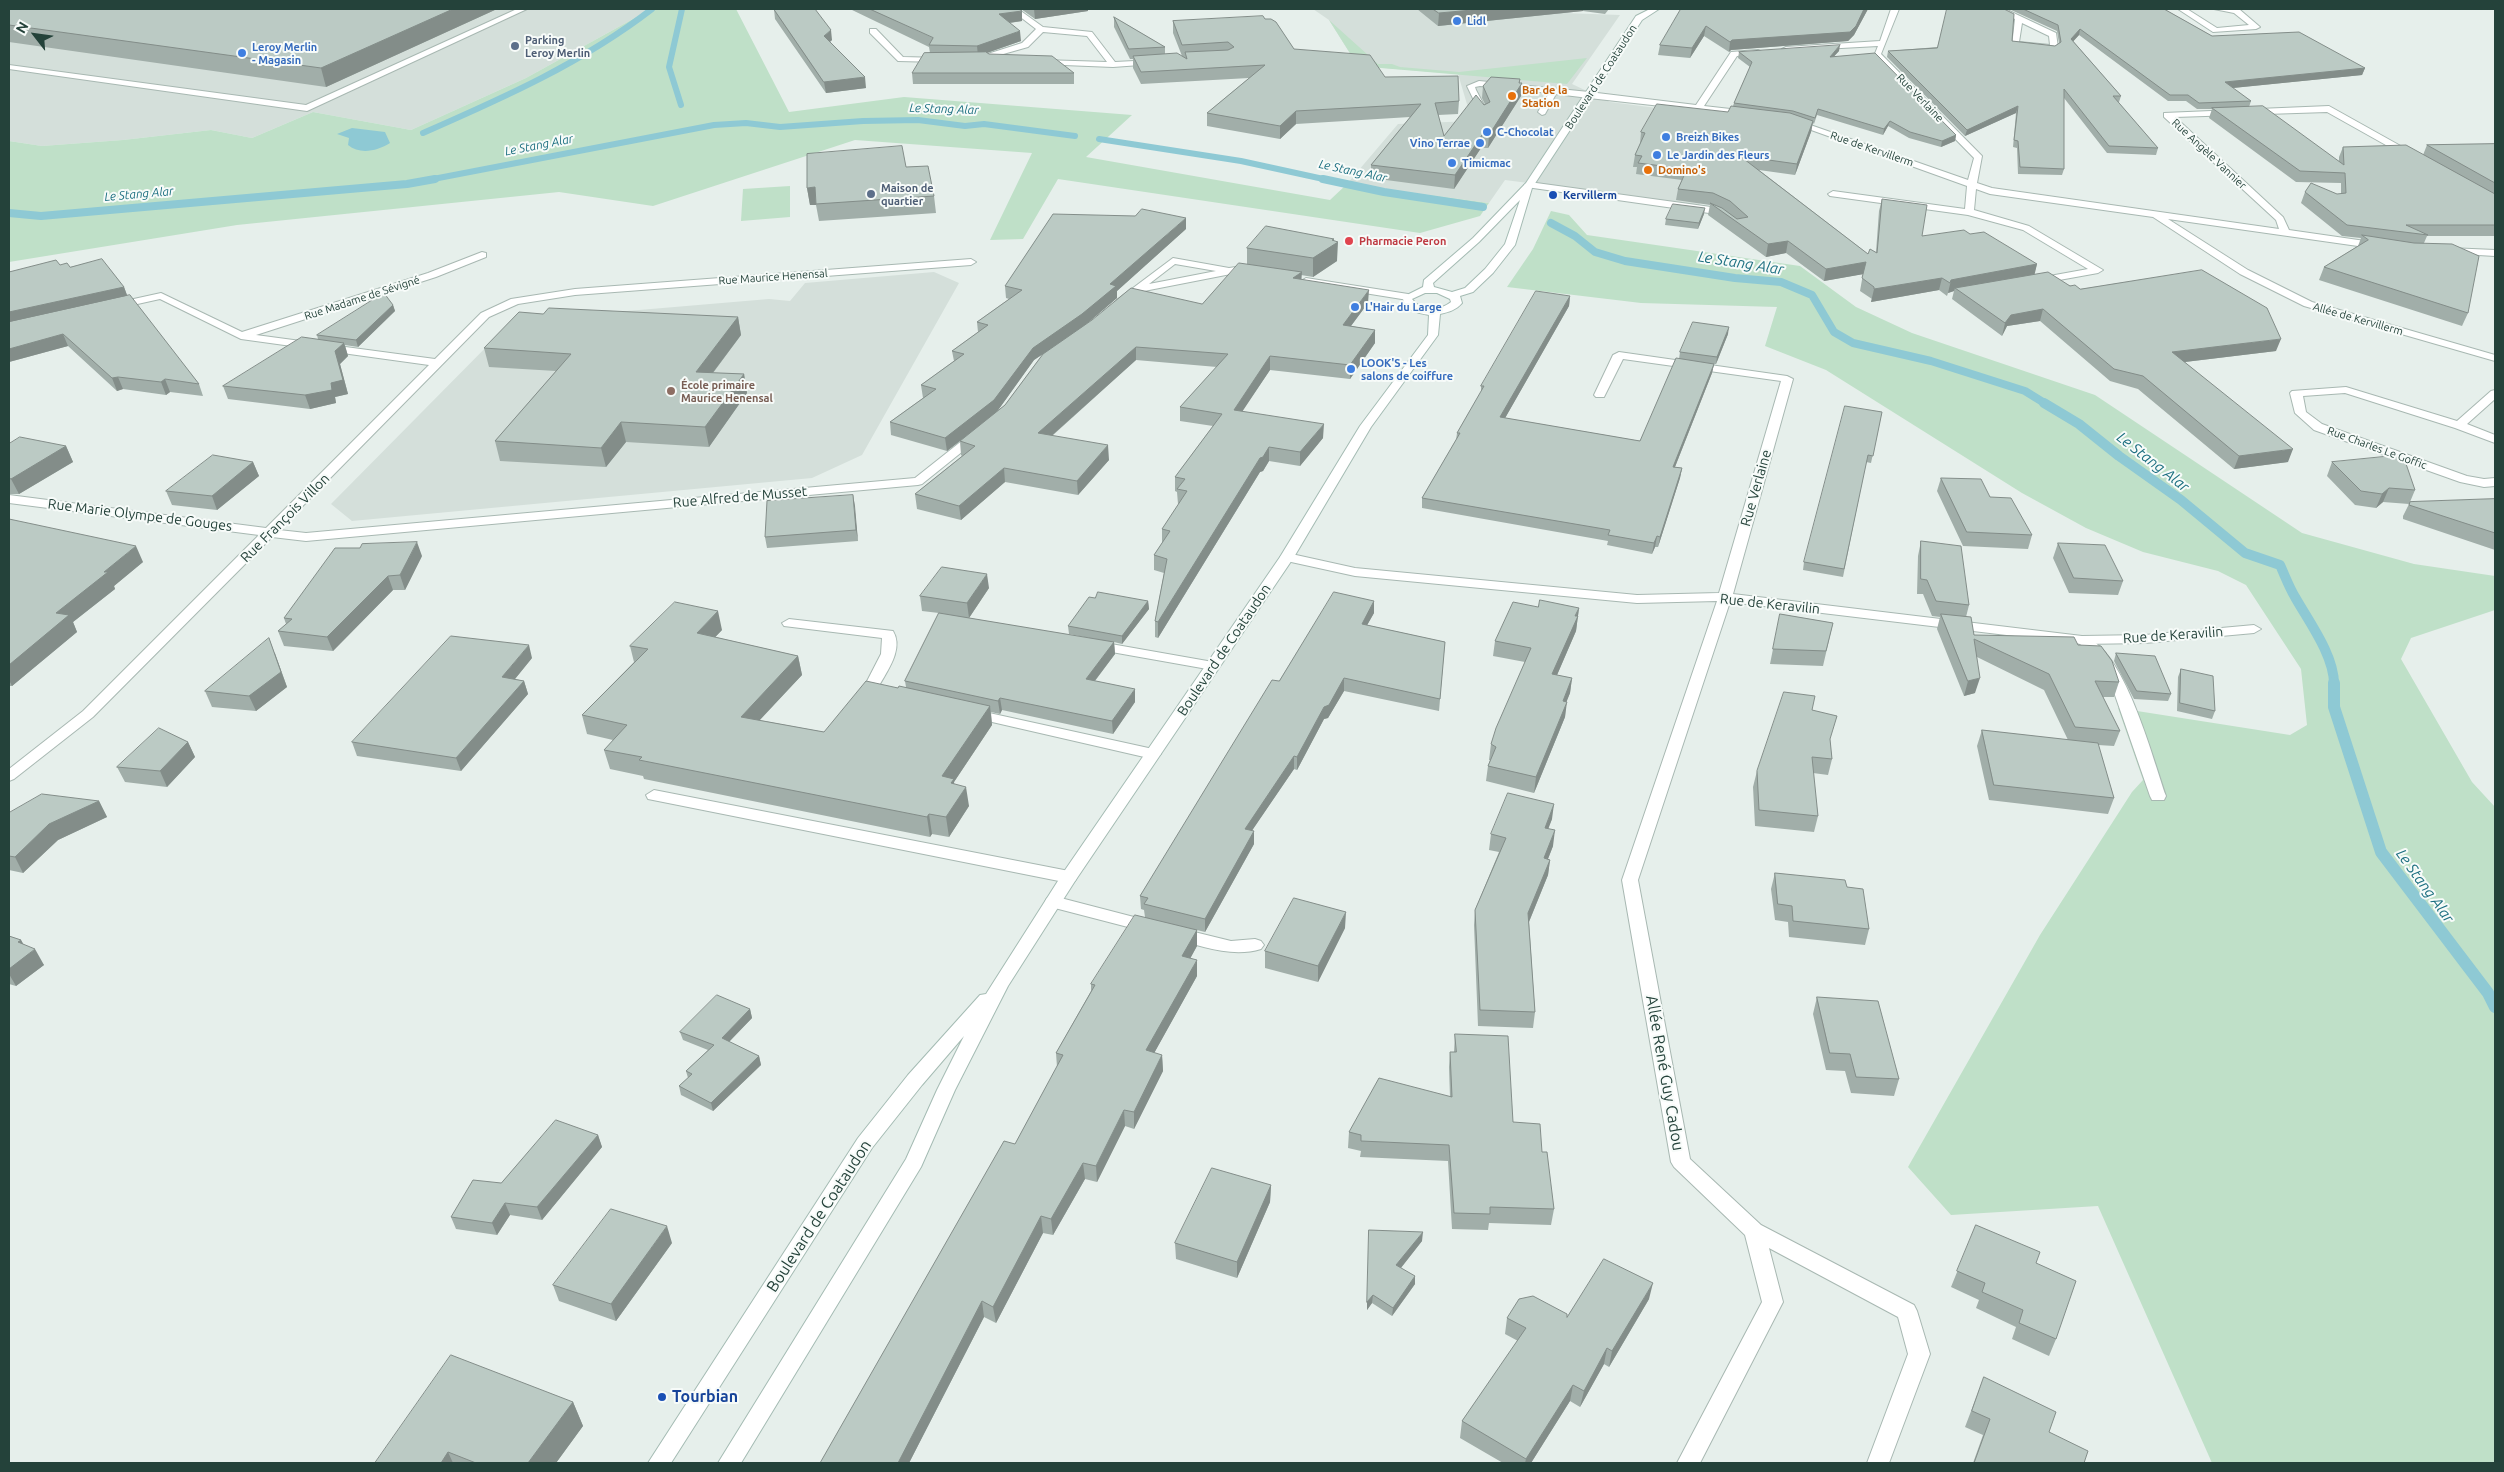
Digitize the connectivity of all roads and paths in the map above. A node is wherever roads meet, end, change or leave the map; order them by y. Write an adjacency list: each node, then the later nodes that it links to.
1 (523, 9): 23 (street)
2 (1014, 9): 11 (street)
3 (1633, 9): 9 (street, Boulevard de Coataudon)
4 (1655, 9): 9 (street, Boulevard de Coataudon)
5 (1896, 9): 13 (street)
6 (2000, 9): 10 (street)
7 (2182, 9): 8 (street)
8 (2218, 9)
9 (1639, 18): 25 (street, Boulevard de Coataudon)
10 (2019, 19): 10 (street)
11 (1041, 28): 18 (street); 22 (street)
12 (873, 31): 16 (street)
13 (1883, 44): 14 (street); 32 (street, Rue Verlaine)
14 (1781, 50)
15 (1772, 51): 26 (street)
16 (950, 60)
17 (970, 60): 18 (street)
18 (979, 60): 19 (street)
19 (1008, 61)
20 (1037, 62): 22 (street)
21 (1161, 62): 22 (street)
22 (1113, 65)
23 (9, 67)
24 (1554, 90): 25 (street); 27 (street); 28 (street)
25 (1589, 94): 26 (street); 33 (street, Boulevard de Coataudon)
26 (1699, 107): 29 (street)
27 (1542, 112)
28 (1484, 113)
29 (1762, 116)
30 (1780, 119): 32 (street, Rue de Kervillerm)
31 (2422, 162): 38 (street, Rue Angèle Vannier)
32 (1972, 184): 35 (street); 36 (street, Rue de Kervillerm)
33 (1529, 185): 37 (street); 49 (street, Boulevard de Coataudon); 51 (street, Boulevard de Coataudon)
34 (1833, 194): 35 (street)
35 (1969, 212): 47 (street)
36 (2152, 214): 38 (street); 57 (street, Allée de Kervillerm)
37 (1731, 222)
38 (2285, 232): 39 (street)
39 (2391, 247)
40 (2438, 251): 41 (street)
41 (2495, 253)
42 (482, 254): 56 (street, Rue Madame de Sévigné)
43 (971, 262): 50 (street, Rue Maurice Henensal)
44 (1236, 270): 45 (street); 48 (street); 48 (street)
45 (1264, 275)
46 (1293, 279): 52 (street)
47 (2030, 282)
48 (1136, 290): 54 (street)
49 (1430, 290): 51 (street); 52 (street)
50 (575, 292): 58 (street, Rue François Villon)
51 (1452, 295): 55 (street)
52 (1408, 296): 55 (street)
53 (106, 308): 56 (street)
54 (1110, 311)
55 (1435, 311): 67 (street, Boulevard de Coataudon)
56 (241, 336): 58 (street)
57 (2495, 358)
58 (438, 363): 66 (street, Rue François Villon)
59 (2495, 393): 61 (street)
60 (1600, 395): 68 (street, Rue Verlaine)
61 (2459, 425): 63 (street, Rue Charles Le Goffic); 64 (street, Rue Charles Le Goffic)
62 (986, 428): 66 (street, Rue Alfred de Musset)
63 (2495, 440)
64 (2495, 482)
65 (9, 498): 66 (street, Rue Marie Olympe de Gouges)
66 (271, 532): 77 (street, Rue François Villon)
67 (1287, 557): 68 (street, Rue de Keravilin); 73 (street, Boulevard de Coataudon)
68 (1725, 598): 71 (street, Rue de Keravilin); 84 (street, Allée René Guy Cadou)
69 (789, 623): 74 (street)
70 (2254, 629): 71 (street, Rue de Keravilin)
71 (2082, 640): 79 (street)
72 (1077, 642): 73 (street)
73 (1213, 666): 76 (street, Boulevard de Coataudon)
74 (896, 696)
75 (952, 708): 76 (street)
76 (1153, 754): 80 (street, Boulevard de Coataudon)
77 (9, 776)
78 (654, 795): 80 (street)
79 (2158, 796)
80 (1069, 877): 81 (street, Boulevard de Coataudon)
81 (1053, 902): 82 (street); 83 (street, Boulevard de Coataudon)
82 (1255, 945)
83 (1000, 984): 85 (street, Boulevard de Coataudon); 86 (street, Boulevard de Coataudon)
84 (1754, 1231): 87 (street); 88 (street, Allée René Guy Cadou)
85 (659, 1463)
86 (729, 1463)
87 (1688, 1463)
88 (1878, 1463)

